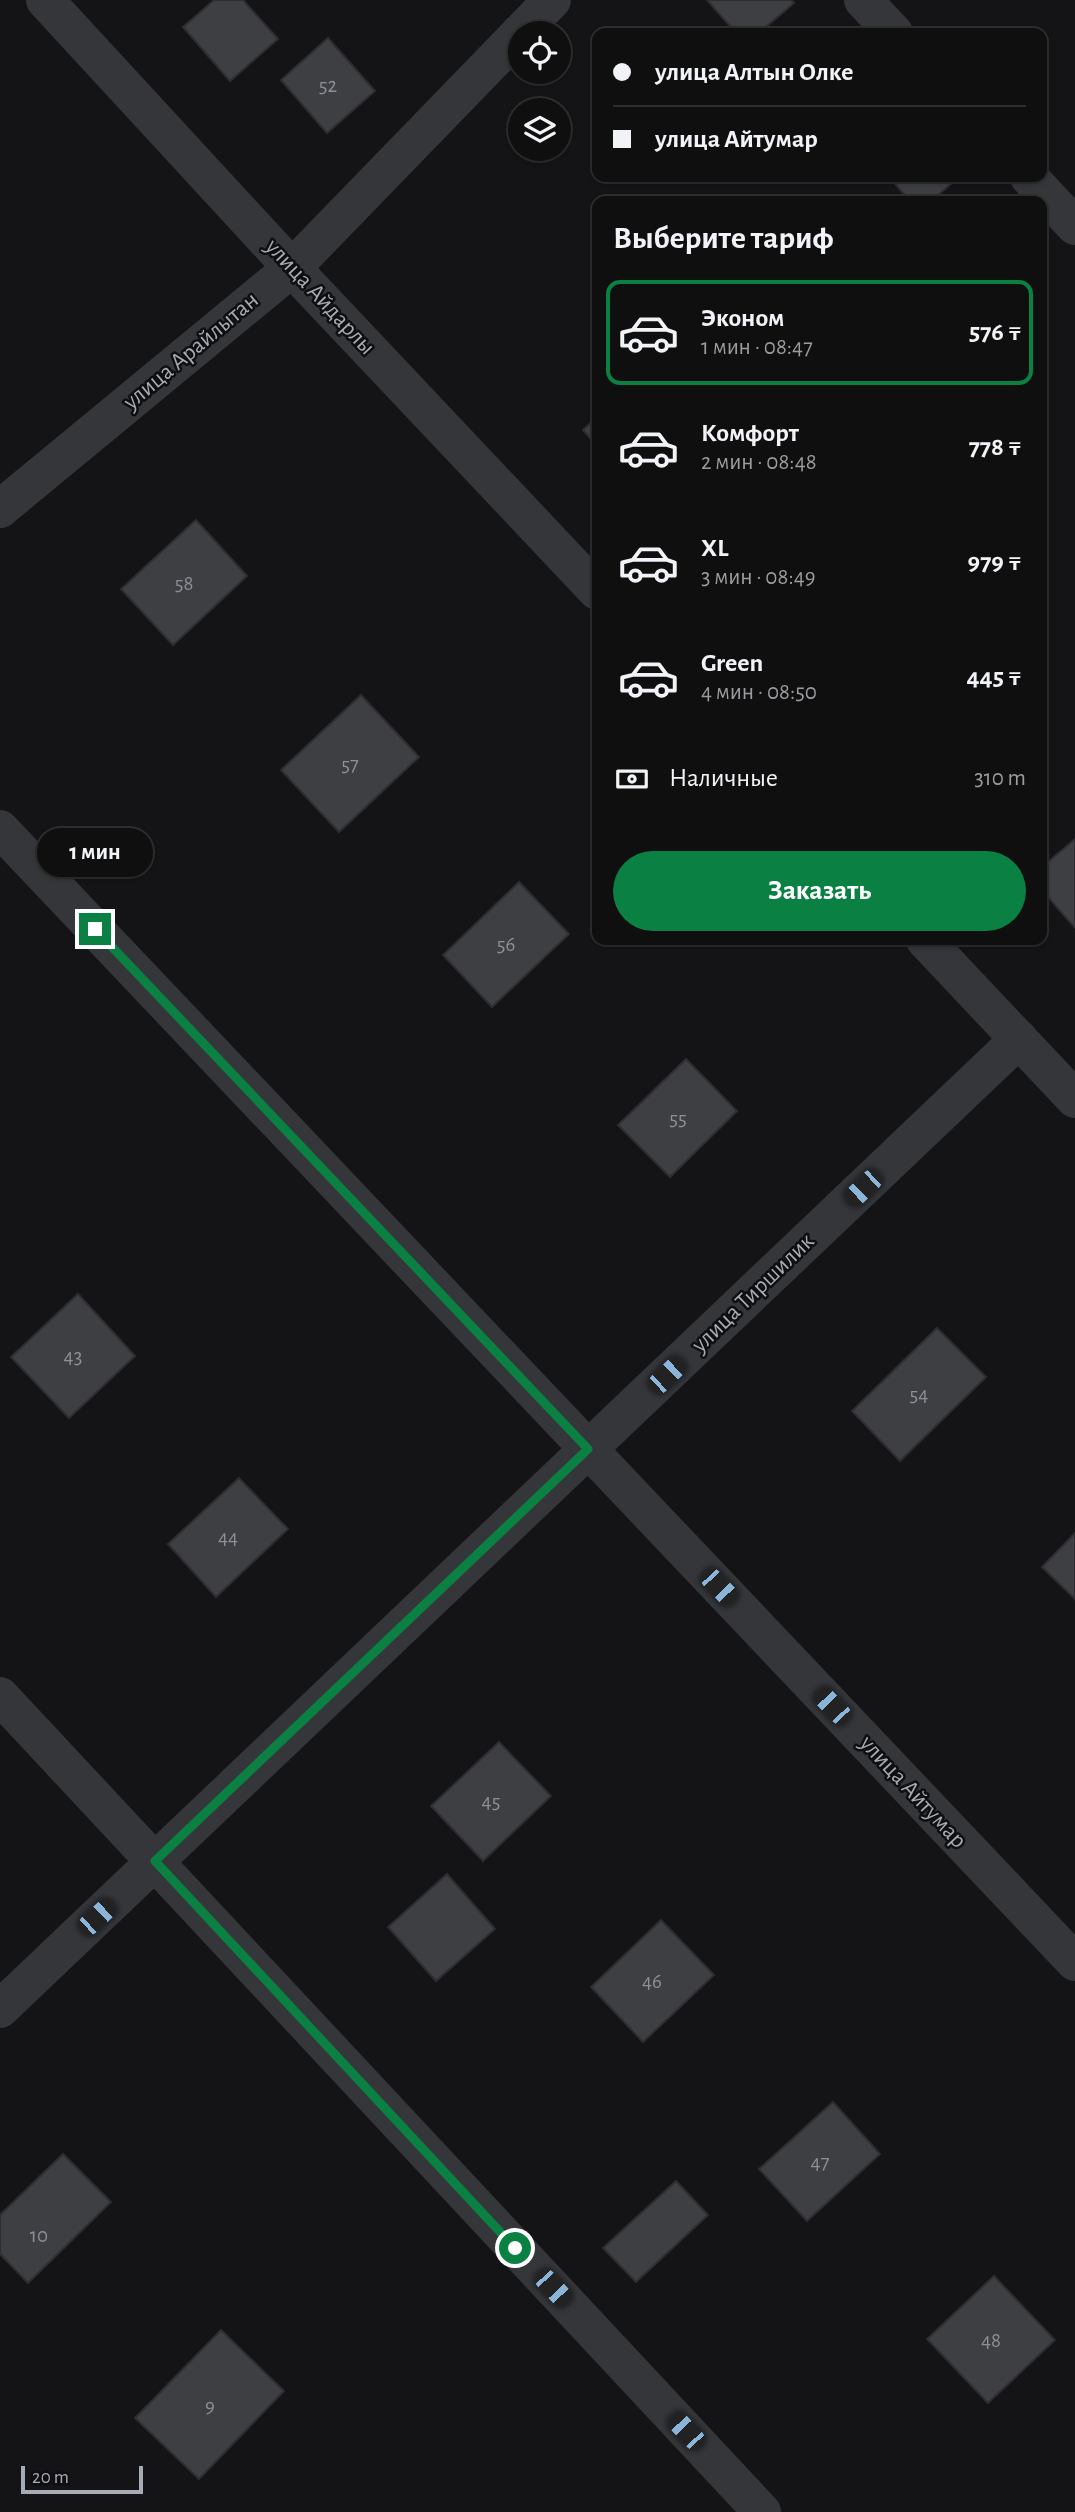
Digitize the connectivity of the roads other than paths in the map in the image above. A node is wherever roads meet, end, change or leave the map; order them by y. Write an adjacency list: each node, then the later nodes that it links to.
1 (45, 0): 11 (street, улица Айдарлы)
2 (552, 0): 4 (street, улица Арайлытан)
3 (863, 0): 5 (street)
4 (532, 21)
5 (889, 28)
6 (508, 45): 11 (street, улица Арайлытан)
7 (1034, 182): 8 (street)
8 (1047, 196)
9 (1047, 196): 10 (street)
10 (1075, 226)
11 (292, 268): 12 (street, улица Арайлытан); 13 (street, улица Айдарлы)
12 (0, 509)
13 (592, 586)
14 (0, 829): 18 (street, улица Айтумар)
15 (930, 945): 16 (street)
16 (1019, 1040): 17 (street); 18 (street, улица Тиршилик)
17 (1075, 1098)
18 (588, 1449): 20 (street, улица Тиршилик); 21 (street, улица Айтумар)
19 (0, 1696): 20 (street)
20 (155, 1861): 22 (street, улица Тиршилик); 23 (street)
21 (1075, 1962)
22 (0, 2009)
23 (762, 2512)

